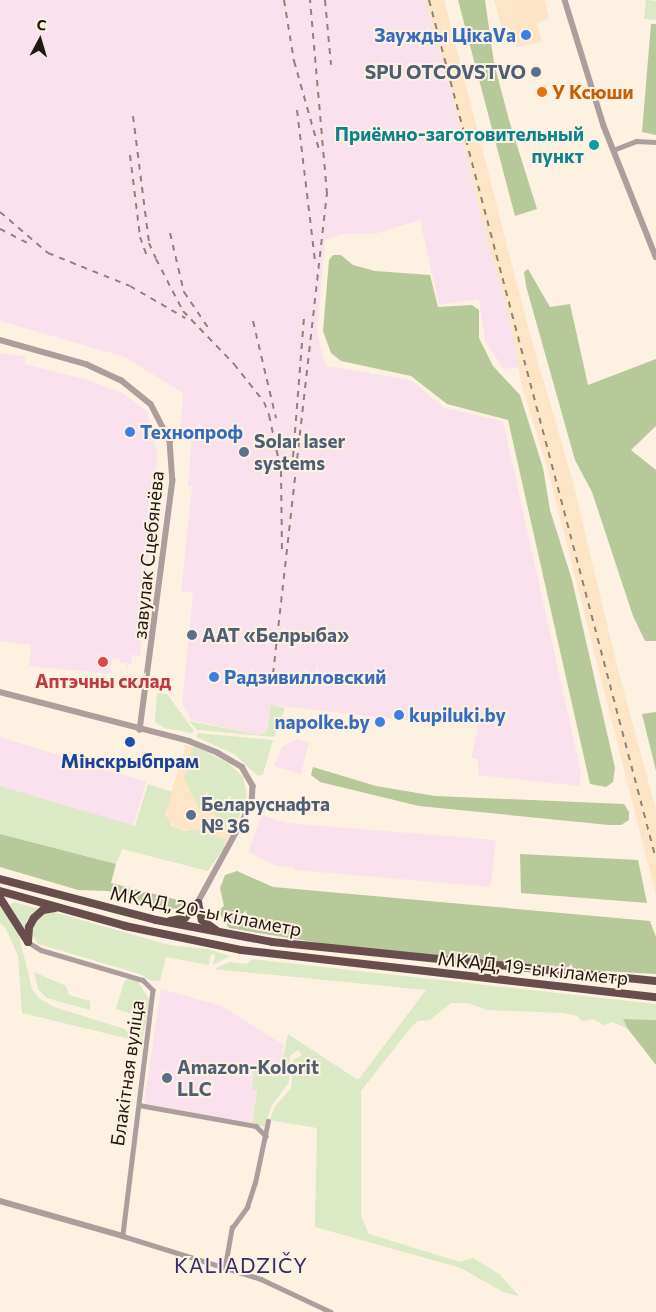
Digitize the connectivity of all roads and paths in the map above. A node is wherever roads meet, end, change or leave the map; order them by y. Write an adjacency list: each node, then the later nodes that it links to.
1 (565, 0): 3 (street)
2 (656, 142): 3 (street)
3 (613, 150): 4 (street)
4 (656, 255)
5 (0, 340): 7 (street, завулак Сцебянёва)
6 (0, 692): 7 (street)
7 (140, 730): 11 (street)
8 (0, 879): 13 (highway, МКАД, 20-ы кіламетр)
9 (0, 891): 12 (highway, МКАД, 20-ы кіламетр)
10 (0, 898): 15 (highway)
11 (198, 903): 13 (highway); 14 (highway)
12 (61, 908): 15 (highway); 17 (highway, МКАД, 20-ы кіламетр)
13 (156, 920): 14 (highway, МКАД, 20-ы кіламетр)
14 (223, 934): 16 (highway, МКАД, 20-ы кіламетр)
15 (28, 942): 20 (street, Блакітная вуліца)
16 (408, 958): 18 (highway, МКАД, 19-ы кіламетр)
17 (406, 971): 19 (highway, МКАД, 19-ы кіламетр)
18 (656, 981)
19 (656, 997)
20 (139, 1105): 22 (street); 24 (street, Блакітная вуліца)
21 (268, 1121): 22 (street)
22 (266, 1137): 25 (street)
23 (0, 1201): 24 (street)
24 (123, 1236): 25 (street)
25 (225, 1266): 26 (street)
26 (331, 1312)

